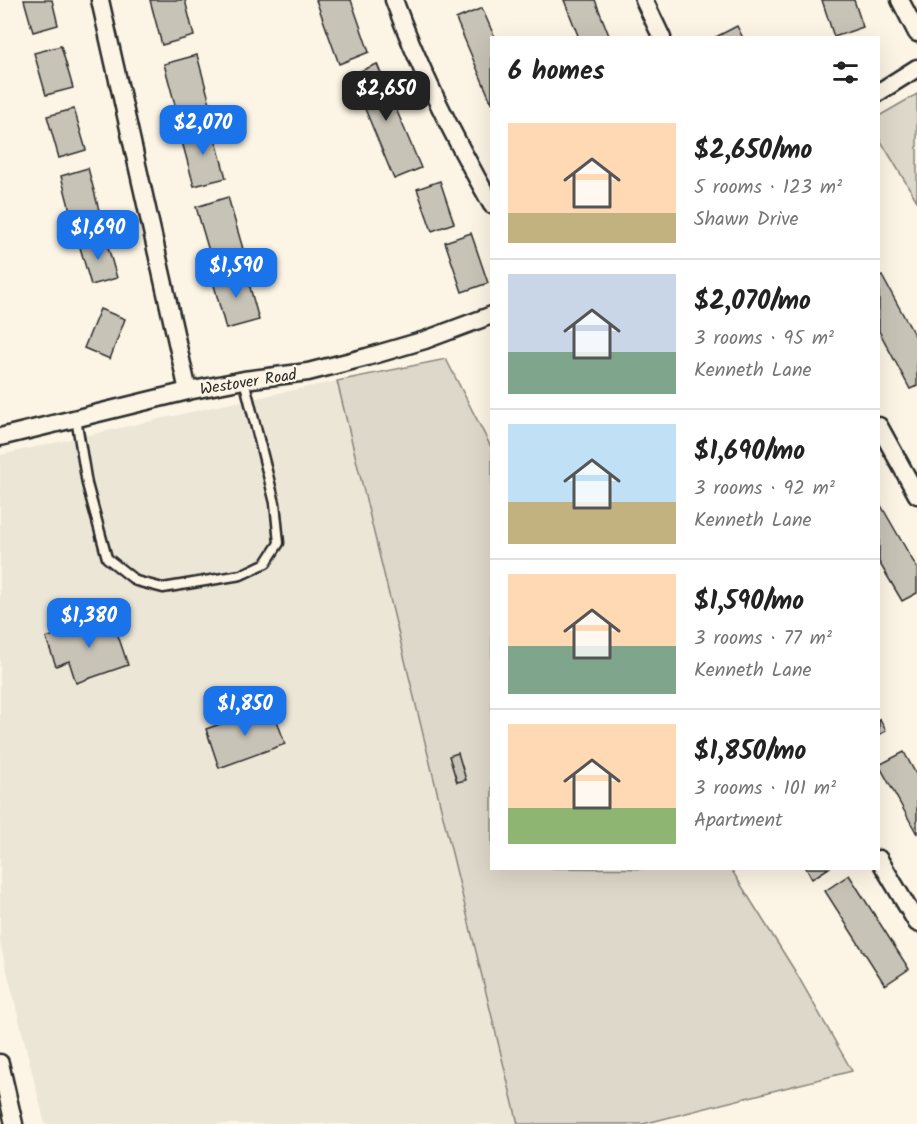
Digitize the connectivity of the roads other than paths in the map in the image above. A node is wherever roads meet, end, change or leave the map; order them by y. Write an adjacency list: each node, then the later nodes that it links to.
1 (100, 0): 12 (street)
2 (394, 0): 9 (street)
3 (644, 0): 6 (street)
4 (900, 0): 5 (street)
5 (917, 33)
6 (661, 36)
7 (917, 68): 8 (street)
8 (880, 92)
9 (490, 201)
10 (490, 316): 11 (street, Westover Road)
11 (244, 380): 12 (street, Westover Road); 13 (lane)
12 (188, 391): 13 (street, Westover Road)
13 (76, 418): 15 (street, Westover Road)
14 (880, 428): 16 (street)
15 (0, 437)
16 (917, 495)
17 (880, 861): 18 (street)
18 (917, 923)
19 (0, 1063): 20 (street)
20 (9, 1119)

